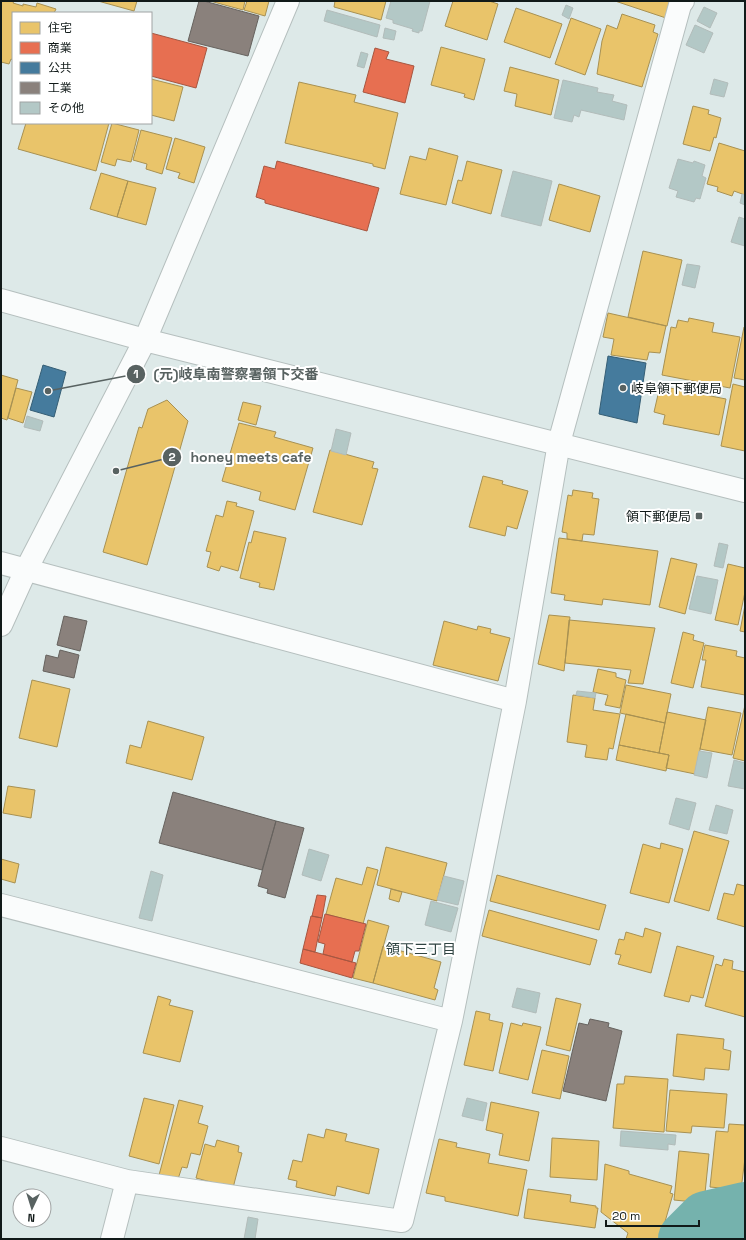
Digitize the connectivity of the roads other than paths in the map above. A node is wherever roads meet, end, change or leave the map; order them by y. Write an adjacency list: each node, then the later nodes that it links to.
1 (288, 1): 4 (street)
2 (683, 1): 5 (street)
3 (1, 300): 4 (street)
4 (145, 340): 5 (street); 8 (street)
5 (559, 443): 6 (street); 10 (street)
6 (745, 490)
7 (1, 563): 8 (street)
8 (26, 570): 9 (street); 10 (street)
9 (1, 625)
10 (515, 701): 12 (street)
11 (1, 905): 12 (street)
12 (451, 1021): 14 (street)
13 (1, 1148): 14 (street)
14 (127, 1181): 15 (street)
15 (112, 1239)

